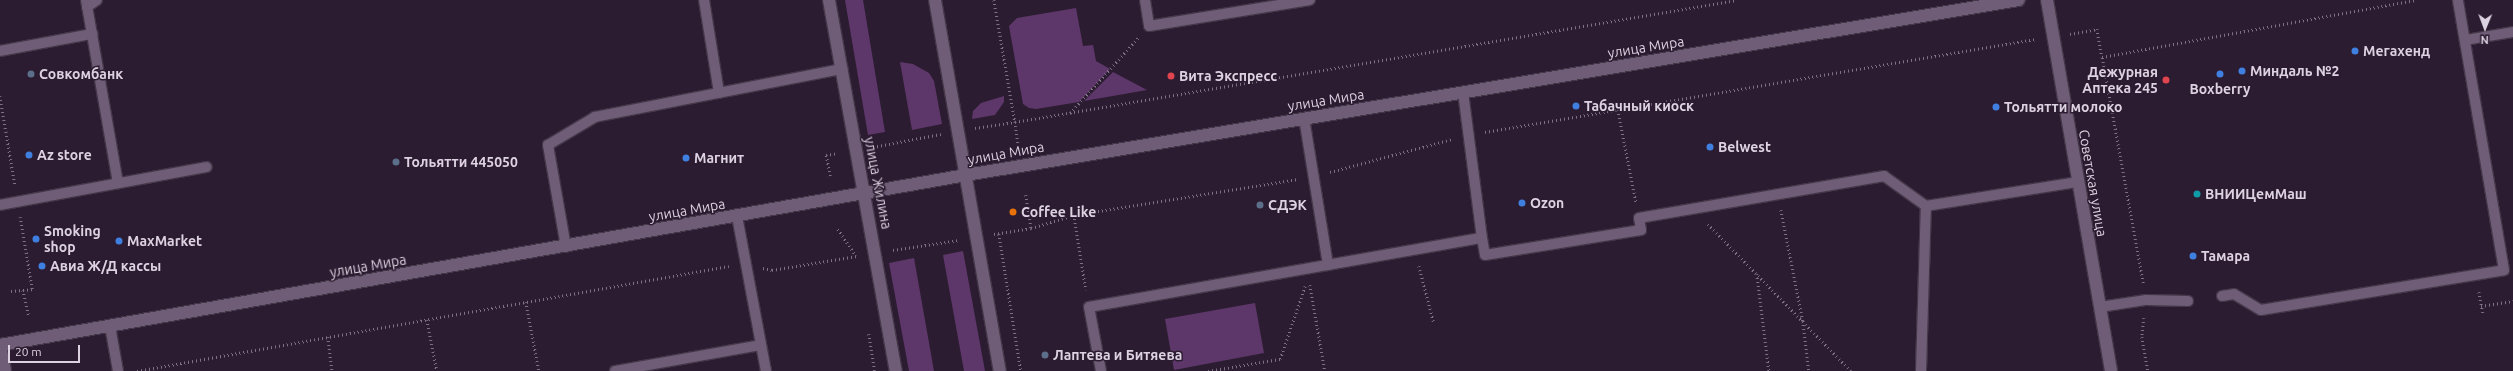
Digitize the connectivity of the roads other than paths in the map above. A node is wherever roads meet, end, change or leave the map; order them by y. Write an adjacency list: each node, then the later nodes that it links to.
1 (97, 0): 10 (lane)
2 (704, 0): 17 (lane)
3 (830, 0): 15 (main road, улица Жилина)
4 (935, 0): 20 (main road)
5 (1145, 0): 6 (lane)
6 (1310, 0)
7 (2019, 0): 16 (main road, улица Мира)
8 (2047, 0): 21 (main road, Советская улица)
9 (2458, 0): 13 (lane)
10 (87, 3): 12 (lane)
11 (2513, 32): 13 (lane)
12 (92, 34): 14 (lane); 22 (lane)
13 (2465, 40): 30 (lane)
14 (0, 51)
15 (842, 69): 17 (lane); 23 (main road, улица Жилина)
16 (1463, 92): 18 (main road, улица Мира); 27 (lane)
17 (719, 93): 28 (lane)
18 (1304, 118): 20 (main road, улица Мира); 29 (lane)
19 (207, 167): 22 (lane)
20 (966, 175): 23 (main road, улица Мира); 41 (main road)
21 (2078, 182): 25 (lane); 32 (main road, Советская улица)
22 (118, 183): 24 (lane)
23 (864, 193): 26 (main road, улица Мира); 40 (main road, улица Жилина)
24 (0, 205)
25 (1926, 206): 27 (lane); 43 (lane)
26 (737, 216): 28 (main road, улица Мира); 35 (lane)
27 (1482, 238): 29 (lane)
28 (566, 247): 33 (main road, улица Мира)
29 (1328, 265): 42 (lane)
30 (2222, 296)
31 (2188, 301): 32 (lane)
32 (2100, 307): 44 (main road, Советская улица)
33 (110, 326): 34 (main road, улица Мира); 37 (lane)
34 (0, 345): 36 (main road)
35 (761, 345): 38 (lane); 39 (lane)
36 (5, 371)
37 (118, 371)
38 (615, 371)
39 (766, 371)
40 (896, 371)
41 (1000, 371)
42 (1101, 371)
43 (1921, 371)
44 (2111, 371)

